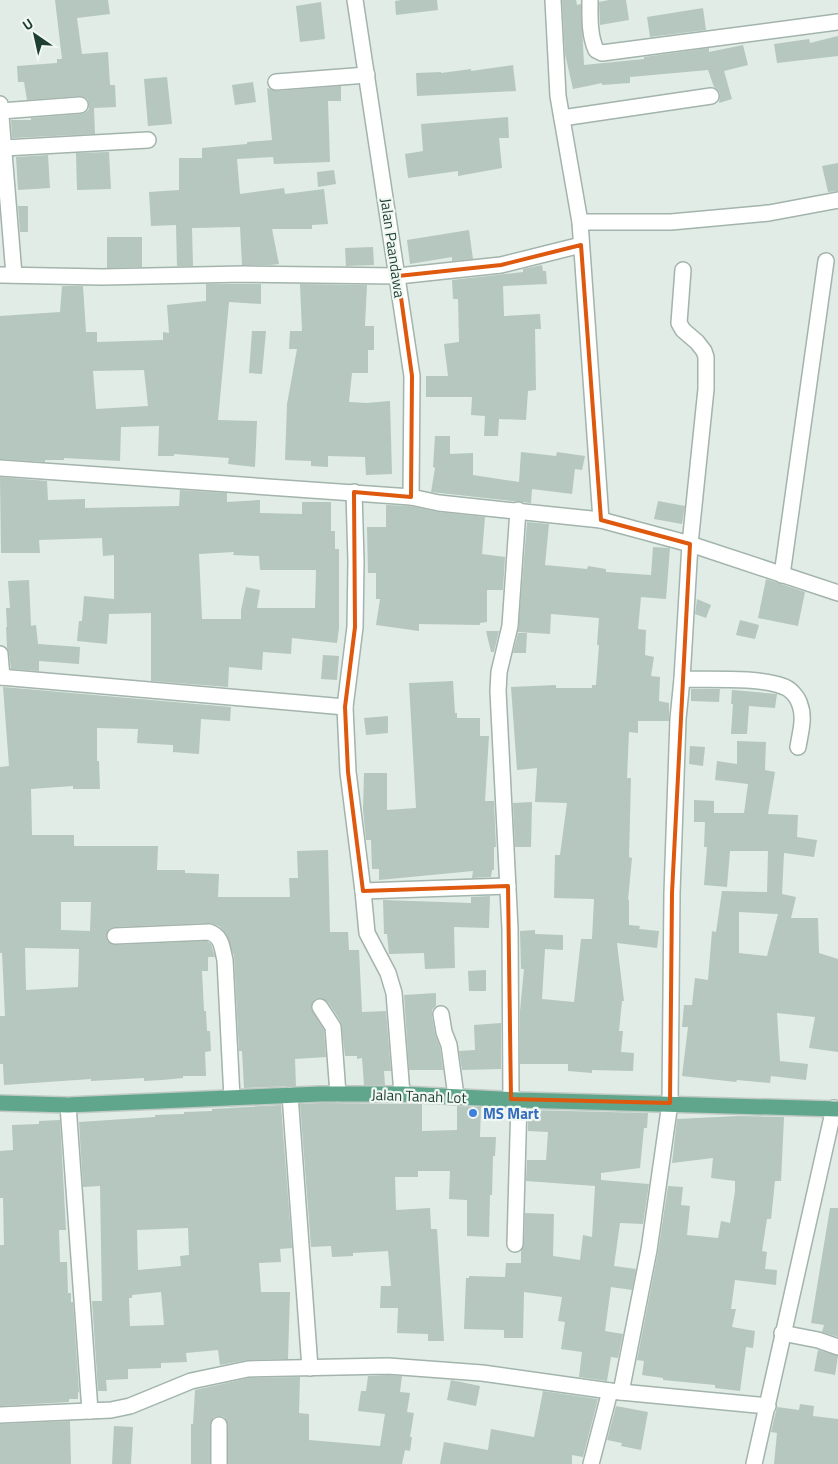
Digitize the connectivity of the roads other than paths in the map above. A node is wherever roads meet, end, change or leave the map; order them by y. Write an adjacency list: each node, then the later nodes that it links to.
1 (355, 0): 5 (street, Jalan Paandawa)
2 (553, 0): 11 (street)
3 (590, 0): 4 (street)
4 (838, 22)
5 (367, 75): 6 (street); 20 (street, Jalan Paandawa)
6 (276, 82)
7 (710, 96): 11 (street)
8 (0, 104): 10 (street)
9 (80, 105): 10 (street)
10 (1, 111): 13 (street)
11 (562, 118): 15 (street)
12 (148, 140): 13 (street)
13 (4, 148): 19 (street)
14 (838, 200): 15 (street)
15 (580, 222): 16 (street)
16 (581, 245): 20 (street); 25 (street)
17 (826, 260): 27 (street)
18 (683, 270): 26 (street)
19 (7, 275): 20 (street)
20 (398, 276): 23 (street, Jalan Paandawa)
21 (0, 468): 22 (street)
22 (354, 492): 23 (street); 32 (street)
23 (411, 497): 24 (street)
24 (518, 510): 25 (street); 34 (street)
25 (600, 520): 26 (street)
26 (690, 544): 27 (street); 31 (street)
27 (782, 575): 28 (street)
28 (838, 593)
29 (0, 654): 30 (street)
30 (1, 678): 32 (street)
31 (682, 680): 33 (street); 46 (street)
32 (345, 707): 35 (street)
33 (798, 747)
34 (508, 886): 35 (street); 44 (street)
35 (363, 891): 40 (street)
36 (115, 936): 43 (street)
37 (320, 1008): 39 (street)
38 (441, 1014): 42 (street)
39 (338, 1094): 40 (main road, Jalan Tanah Lot); 41 (main road, Jalan Tanah Lot)
40 (402, 1094): 42 (main road, Jalan Tanah Lot)
41 (290, 1095): 43 (main road, Jalan Tanah Lot); 52 (street)
42 (456, 1096): 44 (main road, Jalan Tanah Lot)
43 (232, 1098): 47 (main road, Jalan Tanah Lot)
44 (515, 1100): 46 (main road, Jalan Tanah Lot); 49 (street)
45 (0, 1103): 47 (main road, Jalan Tanah Lot)
46 (670, 1103): 48 (main road, Jalan Tanah Lot); 53 (street)
47 (68, 1104): 55 (street)
48 (836, 1109): 50 (street)
49 (515, 1244)
50 (782, 1333): 51 (street); 54 (street)
51 (838, 1347)
52 (310, 1368): 53 (street); 55 (street)
53 (616, 1391): 54 (street); 59 (street)
54 (768, 1406): 60 (street)
55 (90, 1411): 56 (street)
56 (0, 1415)
57 (219, 1424): 58 (street)
58 (219, 1464)
59 (591, 1464)
60 (754, 1464)

